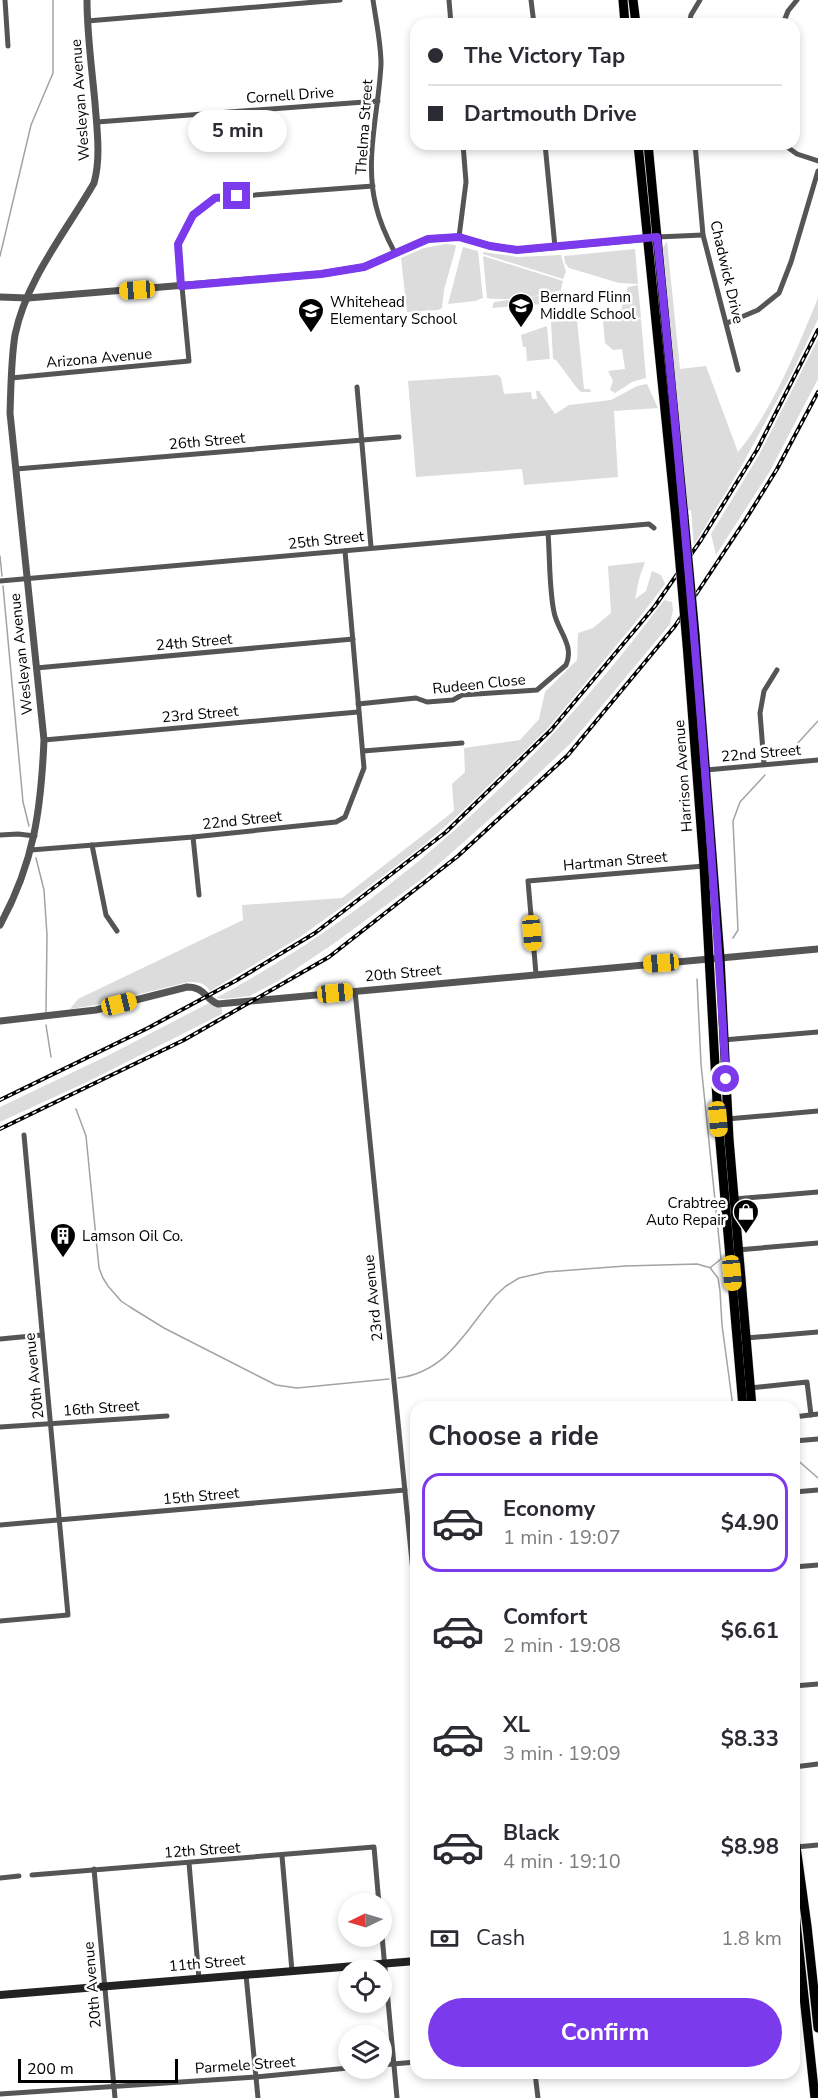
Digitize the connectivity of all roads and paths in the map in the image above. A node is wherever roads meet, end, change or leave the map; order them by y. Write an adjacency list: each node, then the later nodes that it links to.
1 (5, 0): 18 (street)
2 (87, 0): 17 (street, Wesleyan Avenue)
3 (340, 0): 17 (street)
4 (373, 0): 19 (street, Thelma Street)
5 (449, 0): 11 (street)
6 (531, 0): 12 (street)
7 (623, 0): 13 (main road)
8 (633, 0): 14 (main road)
9 (700, 0): 15 (street)
10 (797, 0): 16 (street)
11 (450, 18)
12 (533, 18)
13 (624, 18)
14 (635, 18)
15 (690, 18)
16 (785, 18)
17 (87, 21): 20 (street, Wesleyan Avenue)
18 (8, 46)
19 (378, 101): 20 (street, Cornell Drive); 29 (street, Thelma Street)
20 (97, 122): 37 (street, Wesleyan Avenue)
21 (463, 150): 31 (street)
22 (546, 150): 33 (street)
23 (639, 150): 32 (main road, Harrison Avenue)
24 (648, 150): 32 (main road, Harrison Avenue)
25 (696, 150): 30 (street, Chadwick Drive)
26 (791, 150): 27 (street)
27 (818, 161)
28 (818, 171): 38 (street)
29 (373, 186): 34 (street, Thelma Street); 35 (street)
30 (703, 235): 32 (street); 38 (street, Chadwick Drive)
31 (459, 237): 33 (street); 34 (street)
32 (653, 238): 33 (street); 45 (main road, Harrison Avenue)
33 (555, 247)
34 (394, 253): 35 (street)
35 (181, 286): 37 (street); 40 (street, Arizona Avenue)
36 (0, 297): 37 (street)
37 (28, 298): 40 (street, Wesleyan Avenue)
38 (727, 323): 39 (street, Chadwick Drive)
39 (738, 370)
40 (11, 378): 44 (street, Wesleyan Avenue)
41 (357, 387): 43 (street)
42 (399, 437): 43 (street, 26th Street)
43 (361, 440): 44 (street, 26th Street); 48 (street)
44 (16, 469): 50 (street, Wesleyan Avenue)
45 (680, 518): 62 (main road, Harrison Avenue, bridge); 68 (main road, Harrison Avenue, bridge)
46 (654, 528): 47 (street, 25th Street)
47 (548, 532): 48 (street, 25th Street); 55 (street, Rudeen Close)
48 (371, 547): 49 (street, 25th Street)
49 (345, 551): 50 (street, 25th Street); 52 (street, 22nd Street)
50 (27, 578): 51 (street, 25th Street); 53 (street, Wesleyan Avenue)
51 (0, 581)
52 (353, 639): 53 (street, 24th Street); 55 (street, 22nd Street)
53 (36, 668): 57 (street, Wesleyan Avenue)
54 (777, 670): 61 (street)
55 (358, 704): 56 (street, 22nd Street)
56 (358, 712): 57 (street, 23rd Street); 59 (street, 22nd Street)
57 (44, 740): 64 (street, Wesleyan Avenue)
58 (462, 742): 59 (street)
59 (363, 752): 65 (street, 22nd Street)
60 (818, 760): 61 (street, 22nd Street)
61 (764, 764): 62 (street, 22nd Street)
62 (706, 770): 73 (main road, Harrison Avenue)
63 (0, 835): 64 (street)
64 (35, 836): 67 (street, Wesleyan Avenue)
65 (193, 837): 66 (street, 22nd Street); 69 (street)
66 (92, 845): 67 (street, 22nd Street); 71 (street)
67 (31, 850): 70 (street, Wesleyan Avenue)
68 (704, 866): 74 (main road, Harrison Avenue); 75 (street, Hartman Street)
69 (199, 895)
70 (0, 925)
71 (117, 931)
72 (818, 949): 73 (street, 20th Street)
73 (720, 958): 74 (street, 20th Street); 79 (main road, Harrison Avenue)
74 (708, 959): 75 (street, 20th Street); 81 (main road, Harrison Avenue)
75 (536, 974): 76 (street, 20th Street)
76 (356, 991): 77 (street, 20th Street); 102 (street, 23rd Avenue)
77 (0, 1021)
78 (818, 1032): 79 (street)
79 (723, 1040): 81 (main road, Harrison Avenue)
80 (818, 1111): 81 (street)
81 (723, 1119): 84 (main road, Harrison Avenue); 86 (main road, Harrison Avenue)
82 (24, 1135): 88 (street, 20th Avenue)
83 (818, 1192): 84 (street)
84 (734, 1199): 86 (main road, Harrison Avenue)
85 (818, 1243): 86 (street)
86 (734, 1251): 90 (main road, Harrison Avenue); 92 (main road, Harrison Avenue)
87 (818, 1332): 90 (street)
88 (42, 1335): 89 (street); 98 (street, 20th Avenue)
89 (0, 1338)
90 (746, 1338): 91 (main road, Harrison Avenue)
91 (750, 1388): 93 (main road, Harrison Avenue); 95 (street)
92 (743, 1401)
93 (751, 1401)
94 (818, 1414): 95 (street)
95 (811, 1415): 97 (street)
96 (167, 1416): 98 (street, 16th Street)
97 (800, 1416)
98 (51, 1423): 99 (street, 16th Street); 105 (street, 20th Avenue)
99 (0, 1427)
100 (818, 1439): 101 (street)
101 (800, 1440)
102 (405, 1490): 105 (street, 15th Street); 107 (street, 23rd Avenue)
103 (818, 1490): 104 (street)
104 (800, 1492)
105 (60, 1520): 106 (street, 15th Street); 110 (street, 20th Avenue)
106 (0, 1525)
107 (410, 1541)
108 (818, 1565): 109 (street)
109 (800, 1566)
110 (0, 1621)
111 (818, 1684): 112 (street)
112 (800, 1686)
113 (818, 1764): 114 (street)
114 (800, 1766)
115 (818, 1845): 116 (street)
116 (800, 1847)
117 (282, 1856): 118 (street, 12th Street); 124 (street, 12th Street); 132 (street)
118 (189, 1863): 119 (street, 12th Street); 134 (street)
119 (94, 1869): 120 (street, 12th Street); 135 (street, 20th Avenue)
120 (32, 1875)
121 (19, 1876): 122 (street)
122 (0, 1878)
123 (800, 1880): 126 (main road)
124 (378, 1893)
125 (818, 1925): 126 (main road)
126 (807, 1926): 127 (main road); 137 (main road)
127 (800, 1927)
128 (410, 1962): 129 (main road, 11th Street)
129 (392, 1963)
130 (338, 1968): 132 (main road, 11th Street)
131 (800, 1970): 151 (main road)
132 (292, 1971): 133 (main road, 11th Street)
133 (246, 1975): 134 (main road, 11th Street); 143 (street)
134 (199, 1979): 135 (main road, 11th Street)
135 (104, 1987): 136 (main road, 11th Street); 145 (street, 20th Avenue)
136 (0, 1995)
137 (817, 2009): 139 (main road)
138 (389, 2013): 141 (street)
139 (818, 2028)
140 (410, 2063): 141 (street)
141 (394, 2064): 149 (street)
142 (338, 2069): 143 (street, Parmele Street)
143 (256, 2076): 145 (street, Parmele Street); 148 (street)
144 (536, 2079): 150 (street)
145 (114, 2086): 146 (street, Parmele Street); 147 (street, 20th Avenue)
146 (0, 2094)
147 (115, 2098)
148 (258, 2098)
149 (397, 2098)
150 (538, 2098)
151 (815, 2098)

